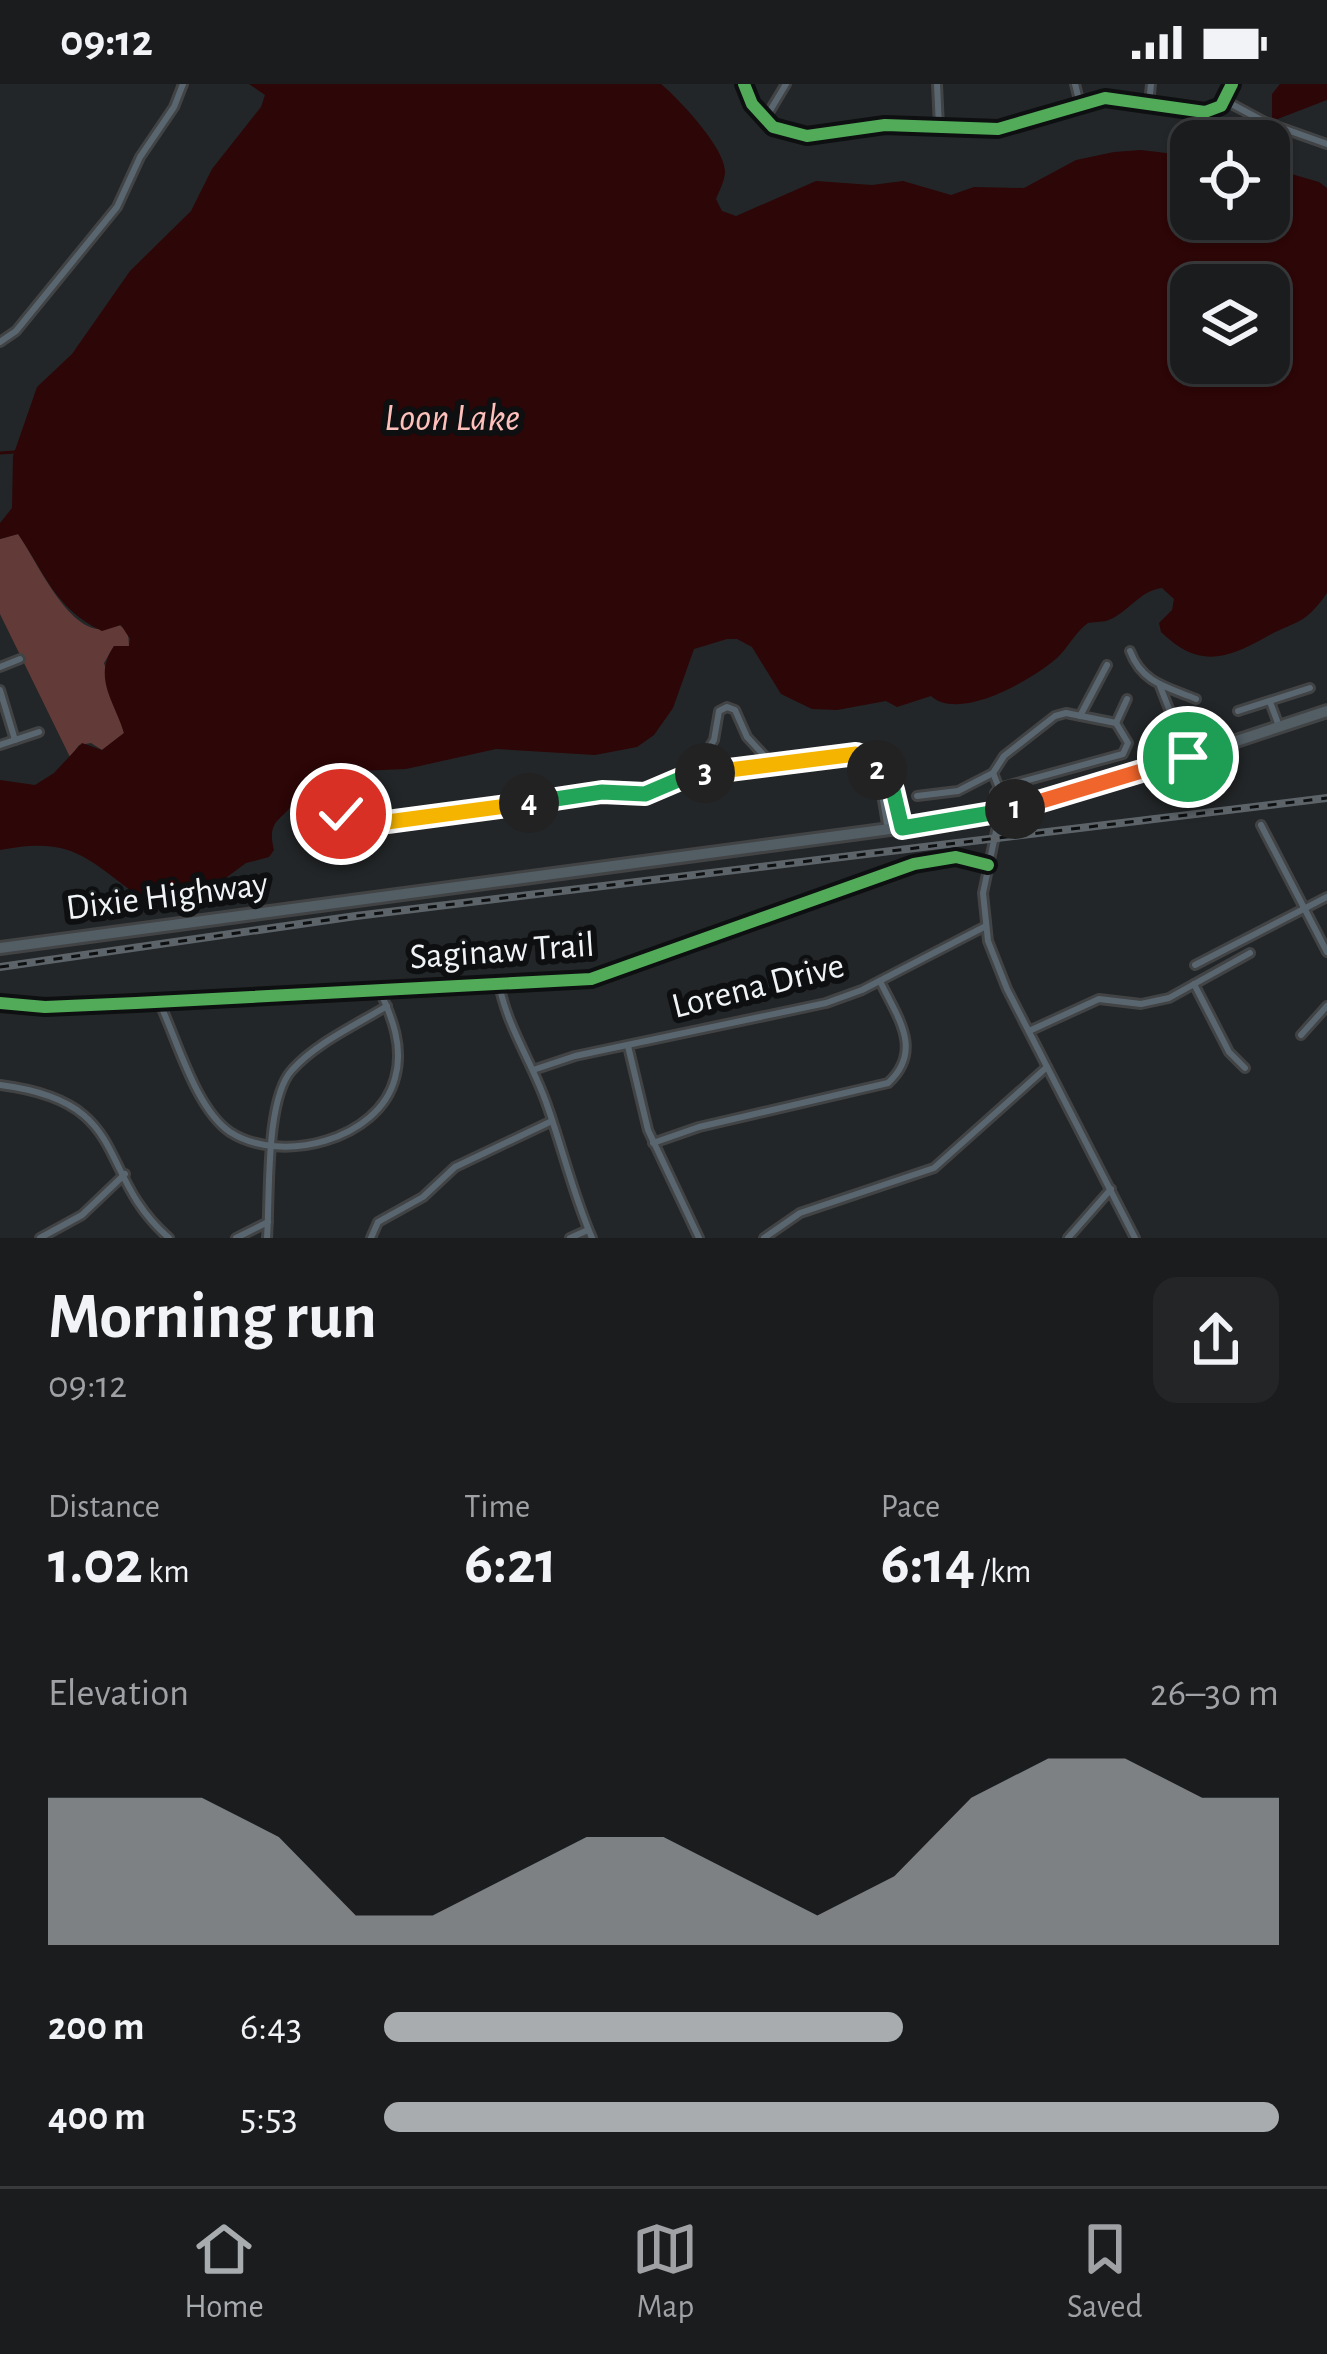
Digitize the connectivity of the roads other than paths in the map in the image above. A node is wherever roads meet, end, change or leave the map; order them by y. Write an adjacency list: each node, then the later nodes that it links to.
1 (183, 84): 14 (street)
2 (744, 84): 11 (street)
3 (786, 84): 11 (street)
4 (937, 84): 12 (street)
5 (1075, 84): 9 (street)
6 (1151, 84): 10 (street)
7 (1232, 84): 8 (street)
8 (1226, 101): 10 (street); 13 (street)
9 (1081, 104): 10 (street); 12 (street)
10 (1149, 104)
11 (765, 119): 12 (street)
12 (940, 127)
13 (1327, 144)
14 (0, 343)
15 (1130, 651): 19 (street)
16 (20, 659): 18 (street)
17 (1107, 665): 27 (street)
18 (0, 667)
19 (1160, 686): 23 (street); 33 (street)
20 (1310, 688): 24 (street)
21 (0, 690): 31 (street)
22 (1127, 699): 28 (street)
23 (1196, 699)
24 (1270, 702): 25 (street); 29 (street)
25 (1238, 711)
26 (1327, 711): 29 (main road, Dixie Highway)
27 (1080, 716): 28 (street); 35 (street)
28 (1116, 723): 38 (street)
29 (1279, 727): 33 (main road, Dixie Highway)
30 (40, 732): 31 (street)
31 (15, 740): 32 (street)
32 (0, 746)
33 (1188, 757): 40 (main road, Dixie Highway)
34 (772, 764): 36 (street); 36 (street); 37 (street)
35 (993, 773): 38 (street); 39 (street)
36 (692, 774): 41 (street)
37 (879, 776): 43 (street); 43 (street)
38 (999, 788): 40 (street)
39 (917, 796)
40 (1000, 812): 43 (main road, Dixie Highway); 44 (street)
41 (365, 824)
42 (1262, 825): 46 (street)
43 (895, 829): 48 (main road, Dixie Highway)
44 (988, 865): 47 (street); 54 (street, Saginaw Trail)
45 (1327, 897): 46 (street)
46 (1305, 908): 49 (street); 51 (street)
47 (985, 927): 52 (street, Lorena Drive); 60 (street)
48 (0, 948)
49 (1327, 952)
50 (1250, 953): 53 (street)
51 (1195, 965)
52 (880, 981): 62 (street, Lorena Drive); 68 (street)
53 (1194, 983): 60 (street); 64 (street)
54 (499, 984): 55 (street, Saginaw Trail); 65 (street)
55 (379, 988): 56 (street, Saginaw Trail); 58 (street)
56 (159, 1002): 57 (street, Saginaw Trail); 69 (street)
57 (0, 1003)
58 (387, 1006): 69 (street); 69 (street)
59 (1327, 1006): 61 (street)
60 (1029, 1031): 63 (street)
61 (1301, 1035)
62 (628, 1044): 65 (street, Lorena Drive); 68 (street)
63 (1047, 1067): 71 (street); 81 (street)
64 (1245, 1068)
65 (533, 1070): 67 (street)
66 (0, 1084): 70 (street)
67 (552, 1120): 73 (street); 78 (street)
68 (653, 1143): 80 (street)
69 (273, 1145): 72 (street)
70 (125, 1174): 74 (street); 75 (street)
71 (1111, 1190): 82 (street); 83 (street)
72 (268, 1222): 76 (street); 77 (street)
73 (590, 1234): 79 (street)
74 (40, 1238)
75 (169, 1238)
76 (236, 1238)
77 (267, 1238)
78 (371, 1238)
79 (570, 1238)
80 (699, 1238)
81 (764, 1238)
82 (1068, 1238)
83 (1136, 1238)

